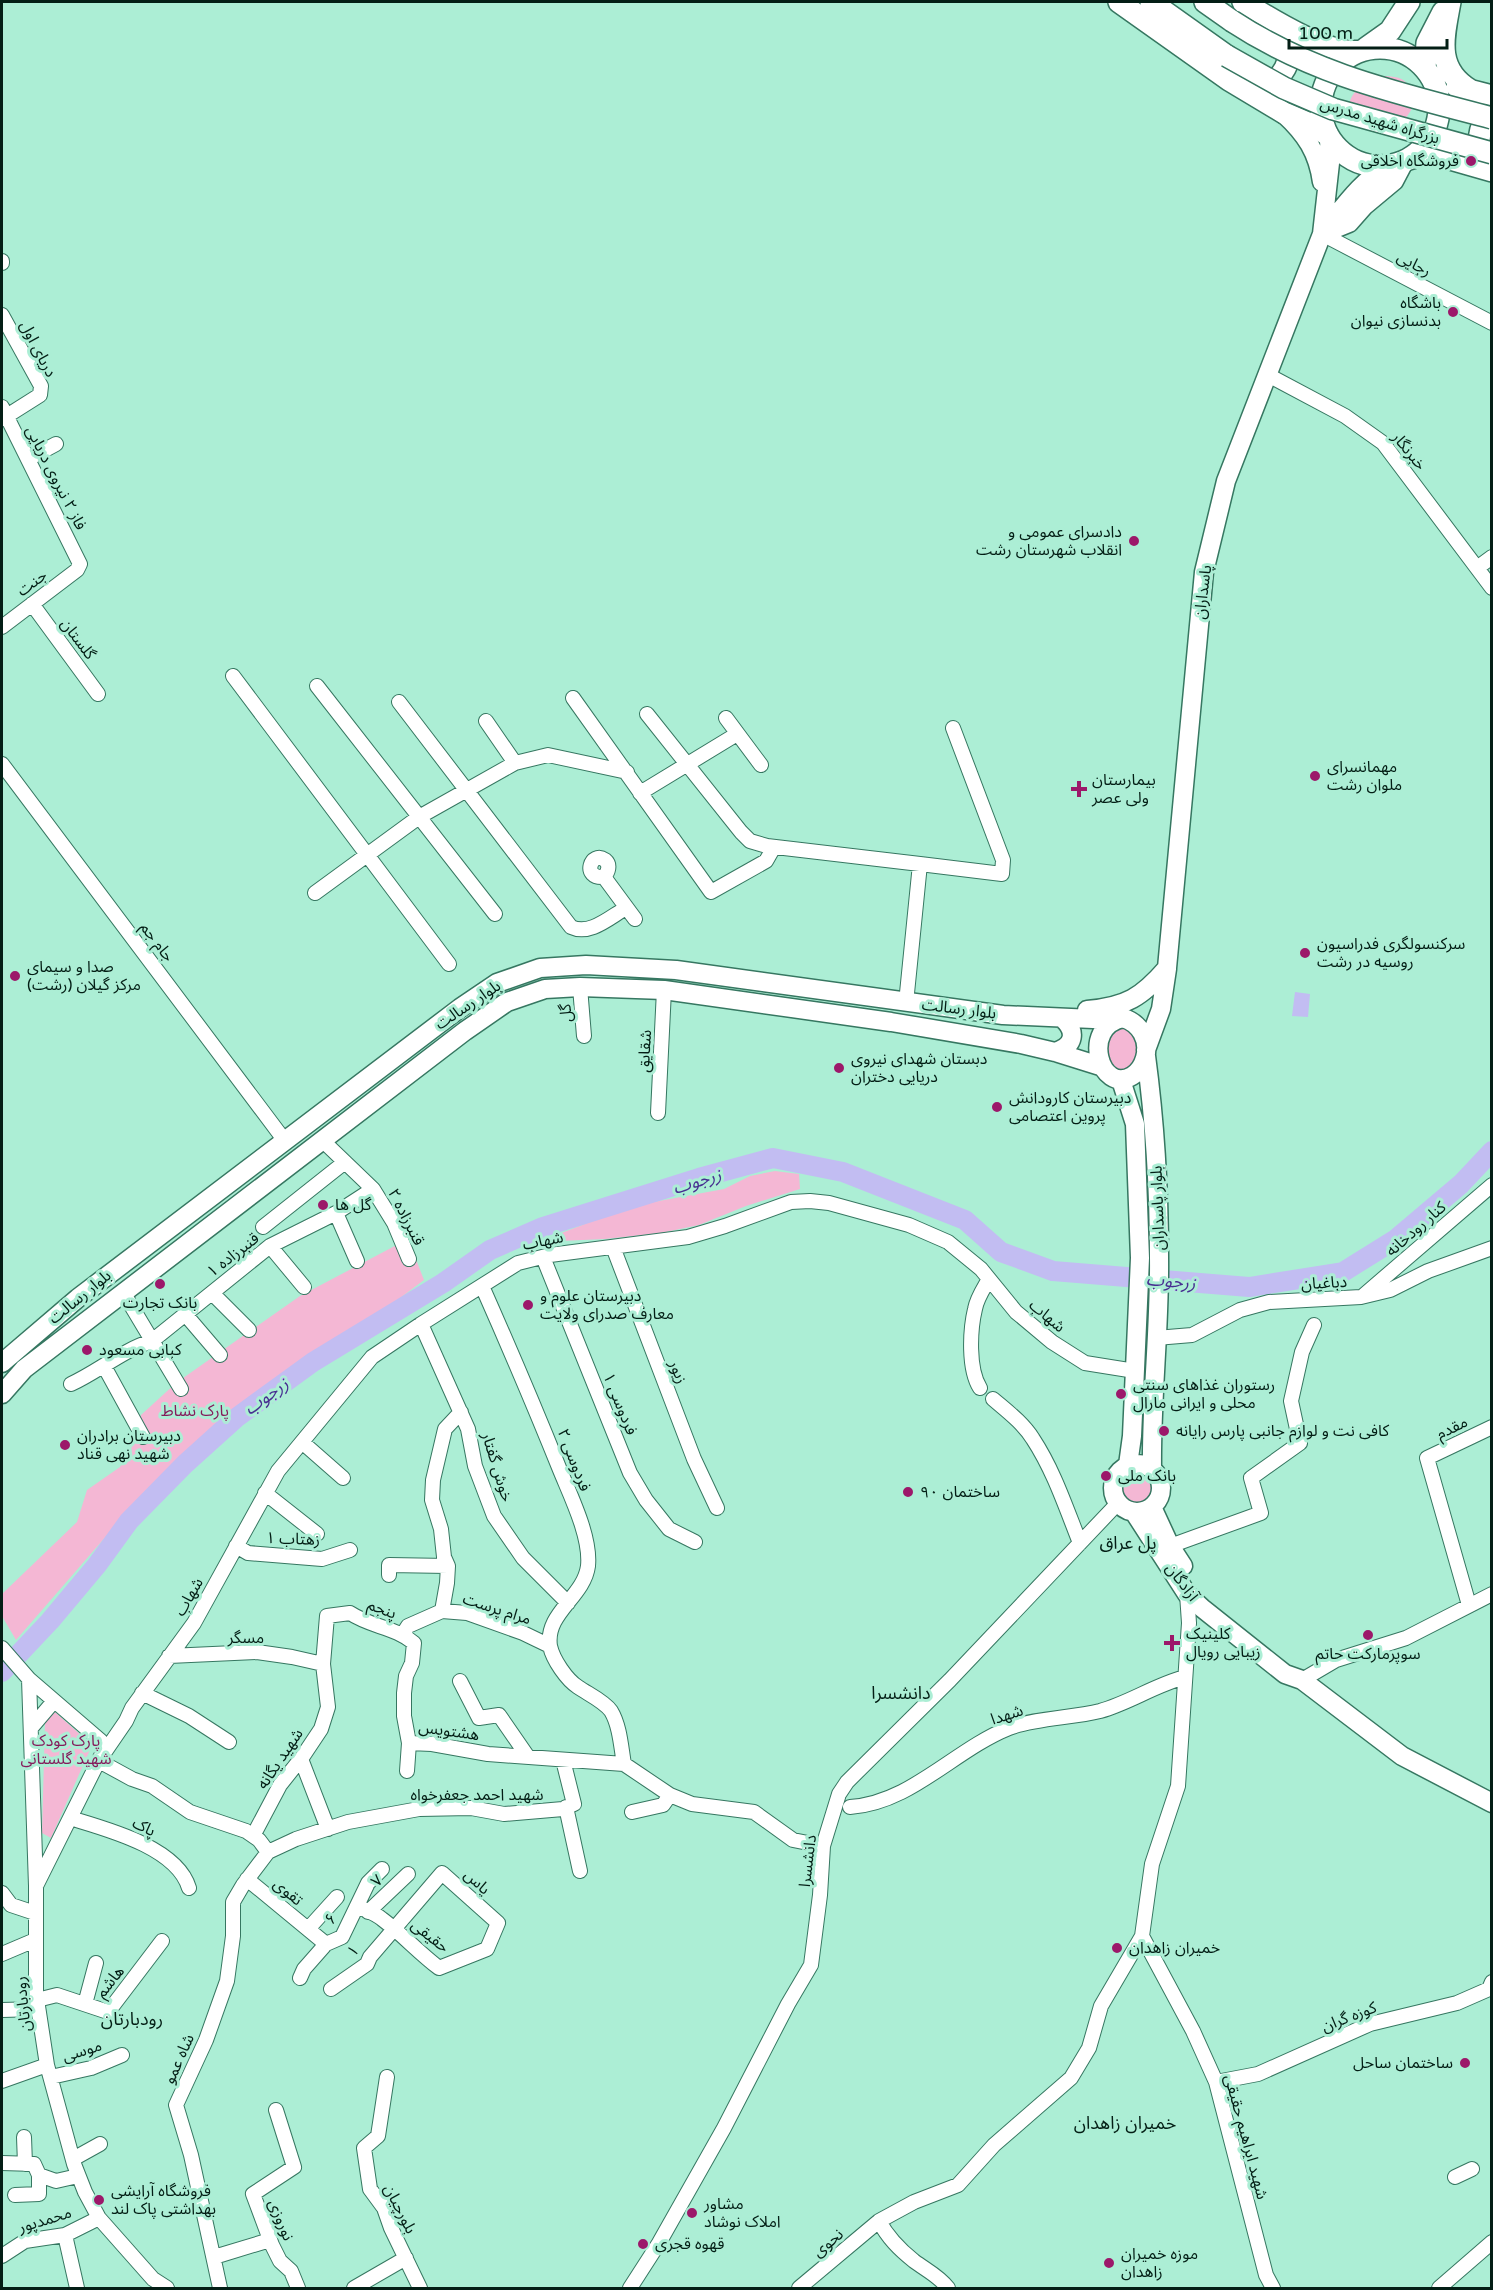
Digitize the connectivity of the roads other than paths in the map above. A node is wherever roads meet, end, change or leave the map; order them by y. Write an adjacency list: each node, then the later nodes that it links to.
1 (1119, 2): 11 (highway, بزرگراه شهید مدرس)
2 (1151, 2): 18 (highway, بزرگراه شهید مدرس, bridge)
3 (1205, 2): 16 (highway, بزرگراه شهید مدرس, bridge)
4 (1243, 2): 7 (highway)
5 (1450, 2): 8 (highway); 12 (highway)
6 (1408, 4): 8 (highway); 9 (highway)
7 (1274, 20): 9 (highway); 11 (highway)
8 (1437, 22): 10 (highway)
9 (1361, 51): 10 (highway); 17 (highway)
10 (1425, 69): 12 (highway); 19 (highway)
11 (1238, 86): 14 (highway, بزرگراه شهید مدرس)
12 (1470, 90): 13 (highway)
13 (1491, 96)
14 (1280, 111): 17 (highway, بزرگراه شهید مدرس); 21 (main road)
15 (1491, 112): 20 (highway)
16 (1491, 118)
17 (1329, 137): 19 (highway); 21 (main road)
18 (1491, 153)
19 (1400, 163): 20 (highway, بزرگراه شهید مدرس); 22 (main road)
20 (1491, 170)
21 (1325, 206): 22 (main road)
22 (1322, 234): 24 (street, رجایی); 25 (main road, پاسداران)
23 (2, 315): 26 (street, دریای اول)
24 (1491, 323)
25 (1266, 374): 31 (street, خبرنگار); 60 (main road, پاسداران)
26 (3, 414): 28 (street, فاز ۲ نیروی دریایی)
27 (56, 444): 28 (street)
28 (28, 459): 30 (street, فاز ۲ نیروی دریایی)
29 (1491, 557): 31 (street)
30 (80, 564): 33 (street, جنت)
31 (1477, 568): 32 (street, خبرنگار)
32 (1491, 588)
33 (32, 604): 34 (street, جنت); 37 (street, گلستان)
34 (2, 625)
35 (233, 676): 54 (street)
36 (317, 686): 52 (street)
37 (98, 694)
38 (573, 698): 49 (street)
39 (399, 702): 50 (street)
40 (648, 714): 47 (street)
41 (726, 718): 44 (street)
42 (486, 721): 45 (street)
43 (953, 728): 55 (street)
44 (737, 734): 47 (street); 48 (street)
45 (515, 763): 49 (street); 50 (street)
46 (2, 764): 74 (street, جام جم)
47 (687, 764): 51 (street); 53 (street)
48 (761, 765)
49 (627, 772): 51 (street)
50 (467, 789): 52 (street); 56 (street)
51 (640, 793): 53 (street)
52 (418, 817): 54 (street); 58 (street)
53 (774, 847): 55 (street)
54 (366, 855): 57 (street); 59 (street)
55 (920, 864): 63 (street)
56 (604, 877)
57 (315, 893)
58 (495, 914)
59 (449, 964)
60 (1167, 968): 64 (main road); 66 (main road); 69 (main road, پاسداران)
61 (580, 987): 62 (main road, بلوار رسالت); 67 (street, گل); 73 (main road, بلوار رسالت)
62 (664, 990): 68 (main road, بلوار رسالت); 72 (street, شقایق)
63 (906, 1003): 64 (main road, بلوار رسالت); 74 (main road, بلوار رسالت)
64 (1003, 1015): 65 (main road, بلوار رسالت)
65 (1062, 1018): 66 (main road, بلوار رسالت); 68 (main road)
66 (1119, 1019): 69 (main road); 70 (main road)
67 (584, 1036)
68 (1055, 1052): 70 (main road, بلوار رسالت)
69 (1146, 1053): 71 (main road); 98 (main road, بلوار پاسداران)
70 (1103, 1067): 71 (main road)
71 (1121, 1080): 104 (main road, بلوار پاسداران)
72 (658, 1113)
73 (322, 1140): 75 (street, قنبرزاده ۲); 87 (main road, بلوار رسالت)
74 (285, 1141): 83 (main road, بلوار رسالت)
75 (345, 1162): 77 (street, قنبرزاده ۲); 79 (street)
76 (1491, 1185): 93 (street, کنار رودخانه)
77 (373, 1190): 78 (street, قنبرزاده ۱); 85 (street, قنبرزاده ۲)
78 (336, 1213): 80 (street, قنبرزاده ۱); 86 (street)
79 (263, 1227)
80 (270, 1246): 90 (street); 92 (street, قنبرزاده ۱)
81 (613, 1247): 84 (street, شهاب); 88 (street, شهاب); 120 (street, زیور)
82 (1491, 1248): 93 (street, دباغیان)
83 (142, 1249): 87 (main road); 101 (main road, بلوار رسالت)
84 (543, 1257): 89 (street, شهاب); 123 (street, فردوسی ۱)
85 (409, 1259)
86 (357, 1261)
87 (155, 1267): 91 (main road, بلوار رسالت)
88 (989, 1279): 104 (street, شهاب); 106 (street)
89 (482, 1286): 95 (street, شهاب); 132 (street, فردوسی ۲)
90 (304, 1287)
91 (123, 1292): 99 (street); 103 (main road, بلوار رسالت)
92 (212, 1293): 94 (street, قنبرزاده ۱); 97 (street)
93 (1361, 1297): 98 (street, دباغیان)
94 (185, 1314): 99 (street, قنبرزاده ۱); 100 (street)
95 (421, 1324): 110 (street, خوش گفتار); 113 (street, شهاب)
96 (1314, 1325): 126 (street)
97 (249, 1330)
98 (1156, 1338): 115 (main road, بلوار پاسداران)
99 (152, 1341): 102 (street, قنبرزاده ۱); 107 (street)
100 (220, 1355)
101 (6, 1359): 103 (main road)
102 (104, 1366): 105 (street, قنبرزاده ۱); 112 (street)
103 (24, 1369): 108 (main road, بلوار رسالت)
104 (1135, 1371): 114 (main road, بلوار پاسداران)
105 (71, 1384)
106 (980, 1388)
107 (181, 1389)
108 (2, 1394)
109 (993, 1399): 124 (street)
110 (461, 1412): 128 (street); 132 (street, خوش گفتار)
111 (1491, 1427): 133 (street, مقدم)
112 (143, 1437)
113 (302, 1442): 116 (street); 117 (street, شهاب)
114 (1128, 1465): 115 (main road); 118 (main road)
115 (1152, 1468): 119 (main road)
116 (343, 1478)
117 (266, 1493): 122 (street); 125 (street, شهاب)
118 (1118, 1503): 121 (main road); 124 (street, دانشسرا)
119 (1152, 1507): 121 (main road); 126 (main road, آزادگان)
120 (717, 1508)
121 (1134, 1512): 131 (main road, آزادگان)
122 (317, 1534)
123 (694, 1542)
124 (1080, 1543): 169 (street, دانشسرا)
125 (236, 1546): 127 (street, زهتاب ۱); 140 (street, شهاب)
126 (1170, 1546): 144 (main road, آزادگان)
127 (350, 1550)
128 (448, 1566): 129 (street); 135 (street)
129 (389, 1575)
130 (1491, 1593): 133 (street)
131 (1187, 1594): 134 (main road, آزادگان); 136 (street)
132 (568, 1603): 138 (street, فردوسی ۲)
133 (1468, 1605): 144 (street)
134 (1202, 1608): 136 (street); 144 (main road, آزادگان)
135 (442, 1611): 137 (street, مرام پرست); 138 (street, مرام پرست)
136 (1189, 1623): 142 (street)
137 (404, 1634): 141 (street, پنجم); 152 (street, هشتویس)
138 (550, 1647): 157 (street)
139 (2, 1648): 143 (street)
140 (169, 1656): 141 (street, مسگر); 146 (street, شهاب)
141 (323, 1664): 155 (street, شهید یگانه)
142 (1185, 1677): 162 (street, شهدا); 183 (street)
143 (29, 1679): 147 (street); 149 (street, رودبارتان)
144 (1302, 1680): 160 (main road, آزادگان)
145 (460, 1682): 153 (street)
146 (142, 1693): 148 (street, شهاب); 151 (street)
147 (54, 1701): 149 (street); 150 (street)
148 (132, 1708): 150 (street); 154 (street, شهاب)
149 (31, 1728): 166 (street, رودبارتان)
150 (101, 1741): 154 (street)
151 (229, 1742)
152 (409, 1743): 153 (street, هشتویس); 158 (street)
153 (528, 1757): 156 (street, هشتویس)
154 (100, 1758): 164 (street, شهاب); 167 (street)
155 (301, 1759): 165 (street); 167 (street, شهید یگانه)
156 (563, 1760): 157 (street, هشتویس); 161 (street, شهید احمد جعفرخواه)
157 (624, 1764): 159 (street)
158 (407, 1771)
159 (670, 1795): 163 (street); 169 (street)
160 (1491, 1803)
161 (566, 1807): 165 (street, شهید احمد جعفرخواه); 172 (street)
162 (850, 1807)
163 (632, 1812)
164 (70, 1818): 168 (street, شهاب); 176 (street, پاک)
165 (328, 1829): 170 (street, شهید احمد جعفرخواه)
166 (34, 1836): 168 (street); 175 (street, رودبارتان)
167 (253, 1836): 170 (street)
168 (56, 1845): 175 (street, شهاب)
169 (823, 1846): 227 (street, دانشسرا)
170 (268, 1852): 174 (street, شاه عمو)
171 (382, 1869): 179 (street, ۶)
172 (580, 1871)
173 (408, 1874): 179 (street, ۷)
174 (247, 1879): 181 (street, تقوی); 218 (street, شاه عمو)
175 (36, 1886): 180 (street, رودبارتان)
176 (189, 1887)
177 (2, 1893): 180 (street)
178 (337, 1897): 181 (street, تقوی)
179 (362, 1909): 182 (street, حقیقی); 186 (street, ۶)
180 (35, 1913): 184 (street, رودبارتان)
181 (308, 1929): 186 (street, تقوی)
182 (395, 1930): 187 (street, حقیقی); 187 (street, یاس); 192 (street, ۱)
183 (1143, 1936): 200 (street, شهید ابراهیم حقیقی); 213 (street)
184 (35, 1940): 188 (street); 194 (street, رودبارتان)
185 (162, 1941): 193 (street, هاشم)
186 (326, 1944): 190 (street)
187 (487, 1949)
188 (2, 1954)
189 (96, 1963): 193 (street)
190 (300, 1978)
191 (1491, 1982): 200 (street, کوزه گران)
192 (331, 1989)
193 (86, 2004): 194 (street, هاشم)
194 (37, 2005): 195 (street, هاشم); 197 (street, رودبارتان)
195 (2, 2010)
196 (122, 2055): 197 (street, موسی)
197 (49, 2071): 199 (street, موسی); 204 (street, رودبارتان)
198 (387, 2077): 219 (street, بلورچیان)
199 (2, 2081)
200 (1216, 2082): 230 (street, شهید ابراهیم حقیقی)
201 (276, 2110): 215 (street, نوروزی)
202 (24, 2137): 206 (street)
203 (100, 2144): 204 (street)
204 (73, 2159): 209 (street, رودبارتان)
205 (2, 2163): 206 (street)
206 (25, 2164): 208 (street)
207 (1472, 2169): 210 (street)
208 (39, 2175): 209 (street); 211 (street)
209 (78, 2176): 212 (street, رودبارتان)
210 (1455, 2177)
211 (15, 2195)
212 (99, 2218): 214 (street, محمدپور); 222 (street, رودبارتان)
213 (879, 2222): 228 (street, نحوی); 229 (street)
214 (65, 2235): 217 (street, محمدپور); 221 (street)
215 (270, 2240): 218 (street); 224 (street, نوروزی)
216 (1491, 2242): 220 (street)
217 (2, 2256)
218 (214, 2257): 223 (street, شاه عمو)
219 (406, 2258): 225 (street); 226 (street, بلورچیان)
220 (1453, 2283): 231 (street)
221 (76, 2289)
222 (167, 2289)
223 (220, 2289)
224 (298, 2289)
225 (354, 2289)
226 (420, 2289)
227 (630, 2289)
228 (799, 2289)
229 (948, 2289)
230 (1273, 2289)
231 (1439, 2289)

